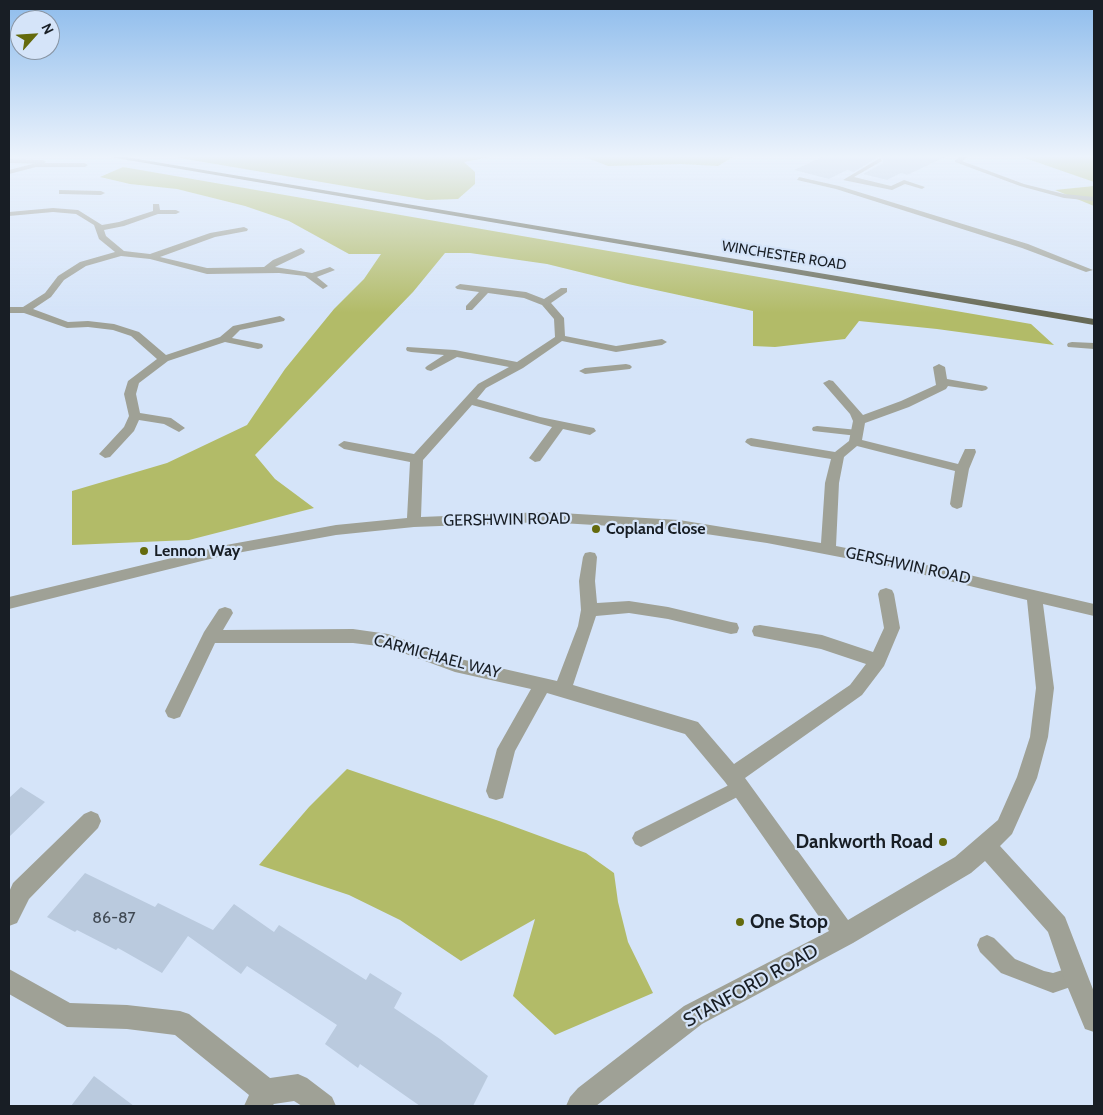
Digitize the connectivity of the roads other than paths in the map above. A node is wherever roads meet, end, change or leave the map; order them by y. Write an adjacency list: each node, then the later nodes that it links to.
1 (156, 209): 6 (street)
2 (156, 209): 9 (street)
3 (422, 209): 29 (main road, WINCHESTER ROAD)
4 (906, 209): 18 (lane)
5 (53, 210): 7 (street); 9 (street)
6 (176, 212)
7 (9, 214)
8 (211, 226): 11 (street)
9 (99, 228): 13 (street)
10 (244, 229): 11 (street)
11 (220, 233): 14 (street)
12 (301, 251): 16 (street)
13 (121, 253): 14 (street); 27 (street)
14 (150, 257): 16 (street)
15 (1092, 260): 18 (lane)
16 (267, 270): 19 (street)
17 (330, 270): 19 (street)
18 (1092, 271)
19 (311, 276): 20 (street)
20 (323, 286)
21 (460, 287): 23 (street)
22 (564, 290): 24 (street)
23 (485, 291): 24 (street); 25 (street)
24 (545, 303): 30 (street)
25 (469, 308)
26 (9, 310): 27 (street)
27 (25, 310): 39 (street)
28 (280, 319): 31 (street)
29 (1094, 322)
30 (560, 338): 37 (street); 40 (street)
31 (224, 339): 34 (street); 39 (street)
32 (662, 342): 37 (street)
33 (1072, 344): 35 (street)
34 (258, 346)
35 (1094, 346)
36 (411, 349): 38 (street)
37 (616, 349): 44 (street)
38 (455, 354): 40 (street); 42 (street)
39 (164, 359): 50 (street)
40 (519, 366): 49 (street)
41 (939, 366): 46 (street)
42 (431, 368)
43 (626, 368): 44 (street)
44 (607, 369): 45 (street)
45 (585, 371)
46 (942, 382): 48 (street); 55 (street)
47 (829, 383): 55 (street)
48 (982, 388)
49 (469, 400): 51 (street); 62 (street)
50 (135, 416): 52 (street); 59 (street)
51 (560, 425): 54 (street); 61 (street)
52 (179, 428)
53 (817, 429): 55 (lane)
54 (590, 432)
55 (857, 432): 60 (street); 63 (street)
56 (751, 442): 60 (street)
57 (344, 445): 62 (street)
58 (970, 452): 63 (street)
59 (105, 454)
60 (838, 456): 66 (street)
61 (535, 458)
62 (417, 459): 65 (street)
63 (962, 469): 64 (street)
64 (957, 504)
65 (414, 522): 66 (street, GERSHWIN ROAD); 70 (street, GERSHWIN ROAD)
66 (828, 549): 69 (street, GERSHWIN ROAD)
67 (590, 557): 71 (street)
68 (886, 594): 77 (street)
69 (1034, 595): 72 (street, GERSHWIN ROAD); 85 (street, STANFORD ROAD)
70 (9, 603)
71 (589, 610): 74 (street); 79 (street)
72 (1094, 610)
73 (225, 613): 76 (street)
74 (731, 628)
75 (760, 631): 77 (street)
76 (210, 636): 78 (street, CARMICHAEL WAY); 80 (street)
77 (878, 661): 81 (street)
78 (543, 684): 79 (street, CARMICHAEL WAY); 82 (street)
79 (563, 689): 81 (street, CARMICHAEL WAY)
80 (174, 711)
81 (735, 782): 84 (lane); 87 (street, CARMICHAEL WAY)
82 (496, 791)
83 (91, 821): 86 (street)
84 (641, 838)
85 (986, 846): 87 (street, STANFORD ROAD); 89 (street)
86 (9, 915)
87 (845, 935): 94 (street, STANFORD ROAD)
88 (988, 945): 89 (lane)
89 (1074, 976): 91 (street)
90 (9, 981): 92 (street)
91 (1094, 1020)
92 (262, 1099): 93 (street)
93 (323, 1106)
94 (579, 1106)

